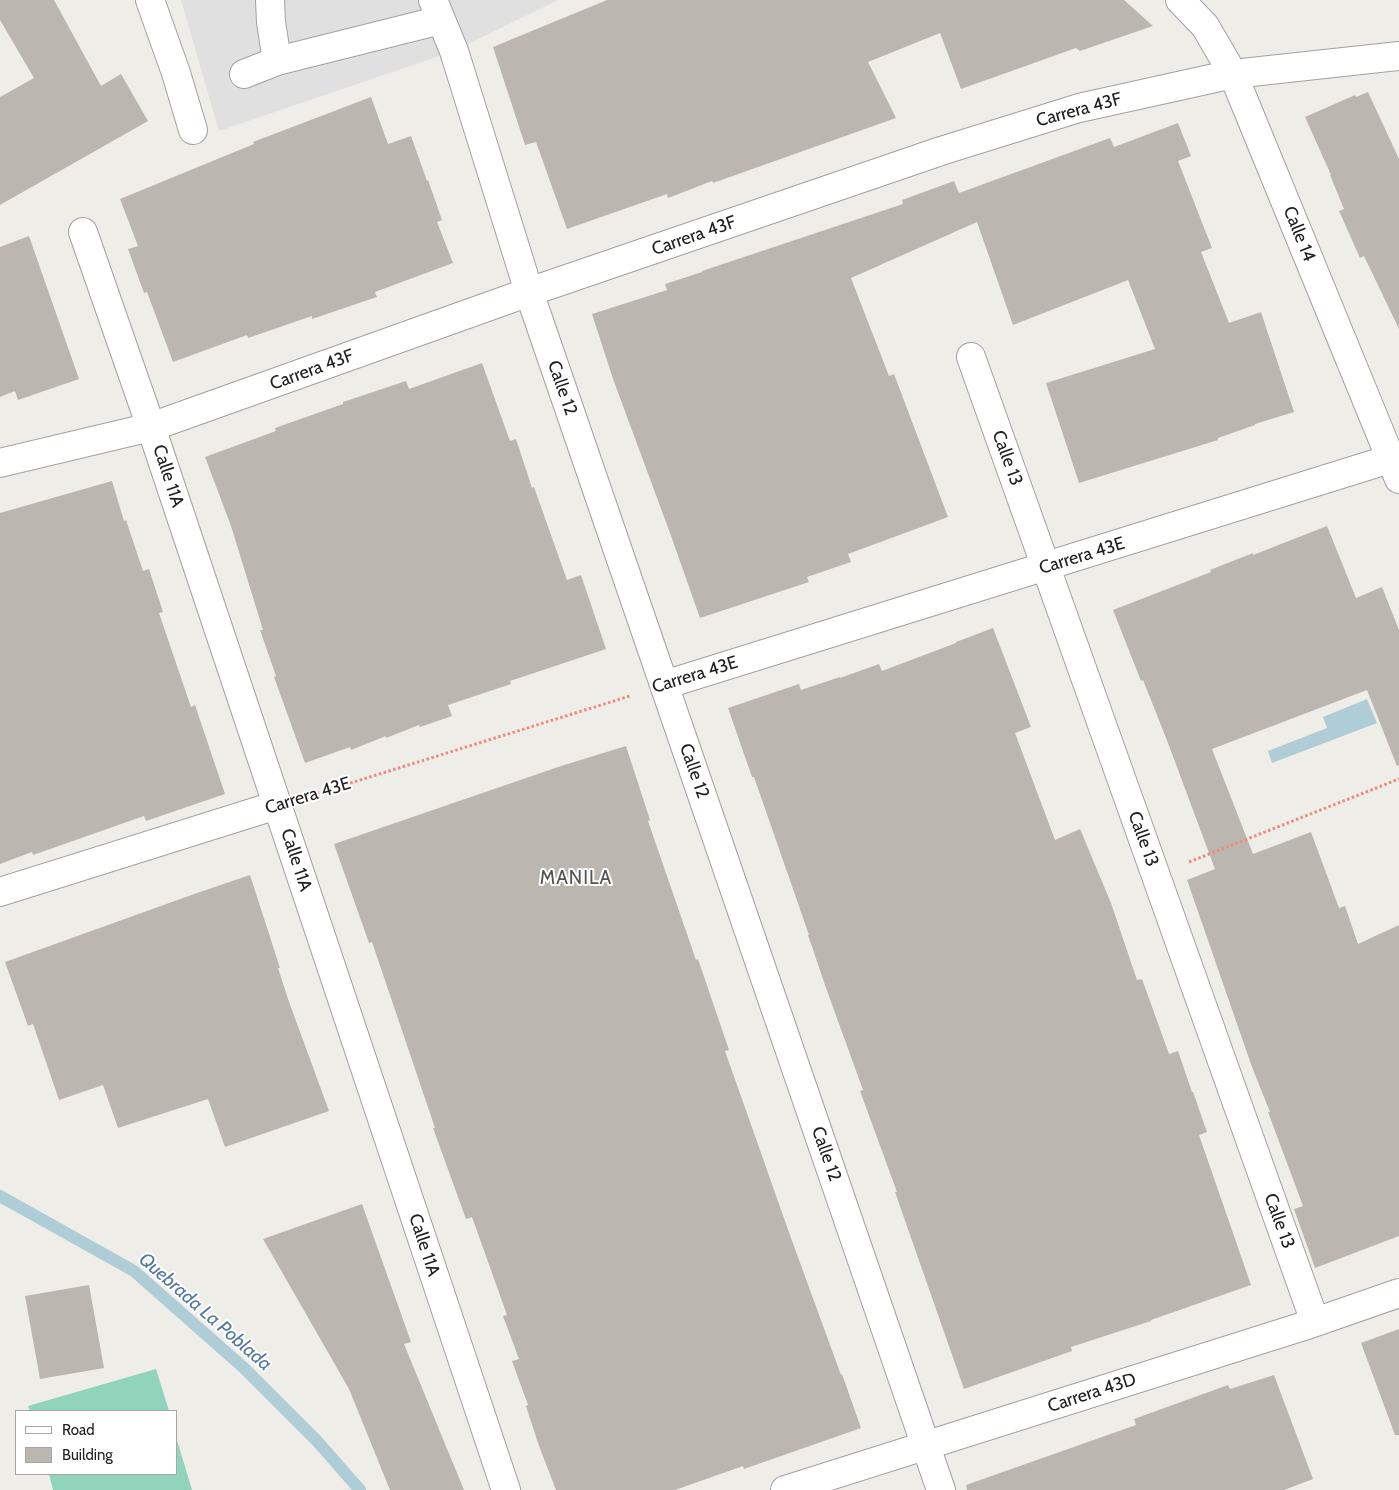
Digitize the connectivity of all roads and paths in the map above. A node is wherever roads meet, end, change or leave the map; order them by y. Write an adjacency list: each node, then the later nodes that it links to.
1 (150, 0): 9 (street)
2 (270, 0): 6 (street)
3 (1180, 0): 8 (street, Calle 14)
4 (437, 10): 6 (street); 11 (street, Calle 12)
5 (1399, 56): 8 (street, Carrera 43F)
6 (277, 61): 7 (street)
7 (244, 74)
8 (1234, 74): 11 (street, Carrera 43F); 15 (street, Calle 14)
9 (193, 130)
10 (83, 232): 13 (street, Calle 11A)
11 (529, 292): 13 (street, Carrera 43F); 17 (street, Calle 12)
12 (971, 357): 16 (street, Calle 13)
13 (151, 427): 14 (street, Carrera 43F); 19 (street, Calle 11A)
14 (0, 463)
15 (1395, 469): 16 (street, Carrera 43E)
16 (1046, 567): 17 (street, Carrera 43E); 20 (street, Calle 13)
17 (664, 685): 19 (path, Carrera 43E); 24 (street, Calle 12)
18 (1399, 779): 20 (path)
19 (278, 806): 21 (street, Carrera 43E); 25 (street, Calle 11A)
20 (1156, 876): 23 (street, Calle 13)
21 (0, 892)
22 (1399, 1293): 23 (street, Carrera 43D)
23 (1316, 1322): 24 (street, Carrera 43D)
24 (926, 1446): 26 (street, Carrera 43D); 27 (street, Calle 12)
25 (506, 1490)
26 (785, 1490)
27 (941, 1490)

